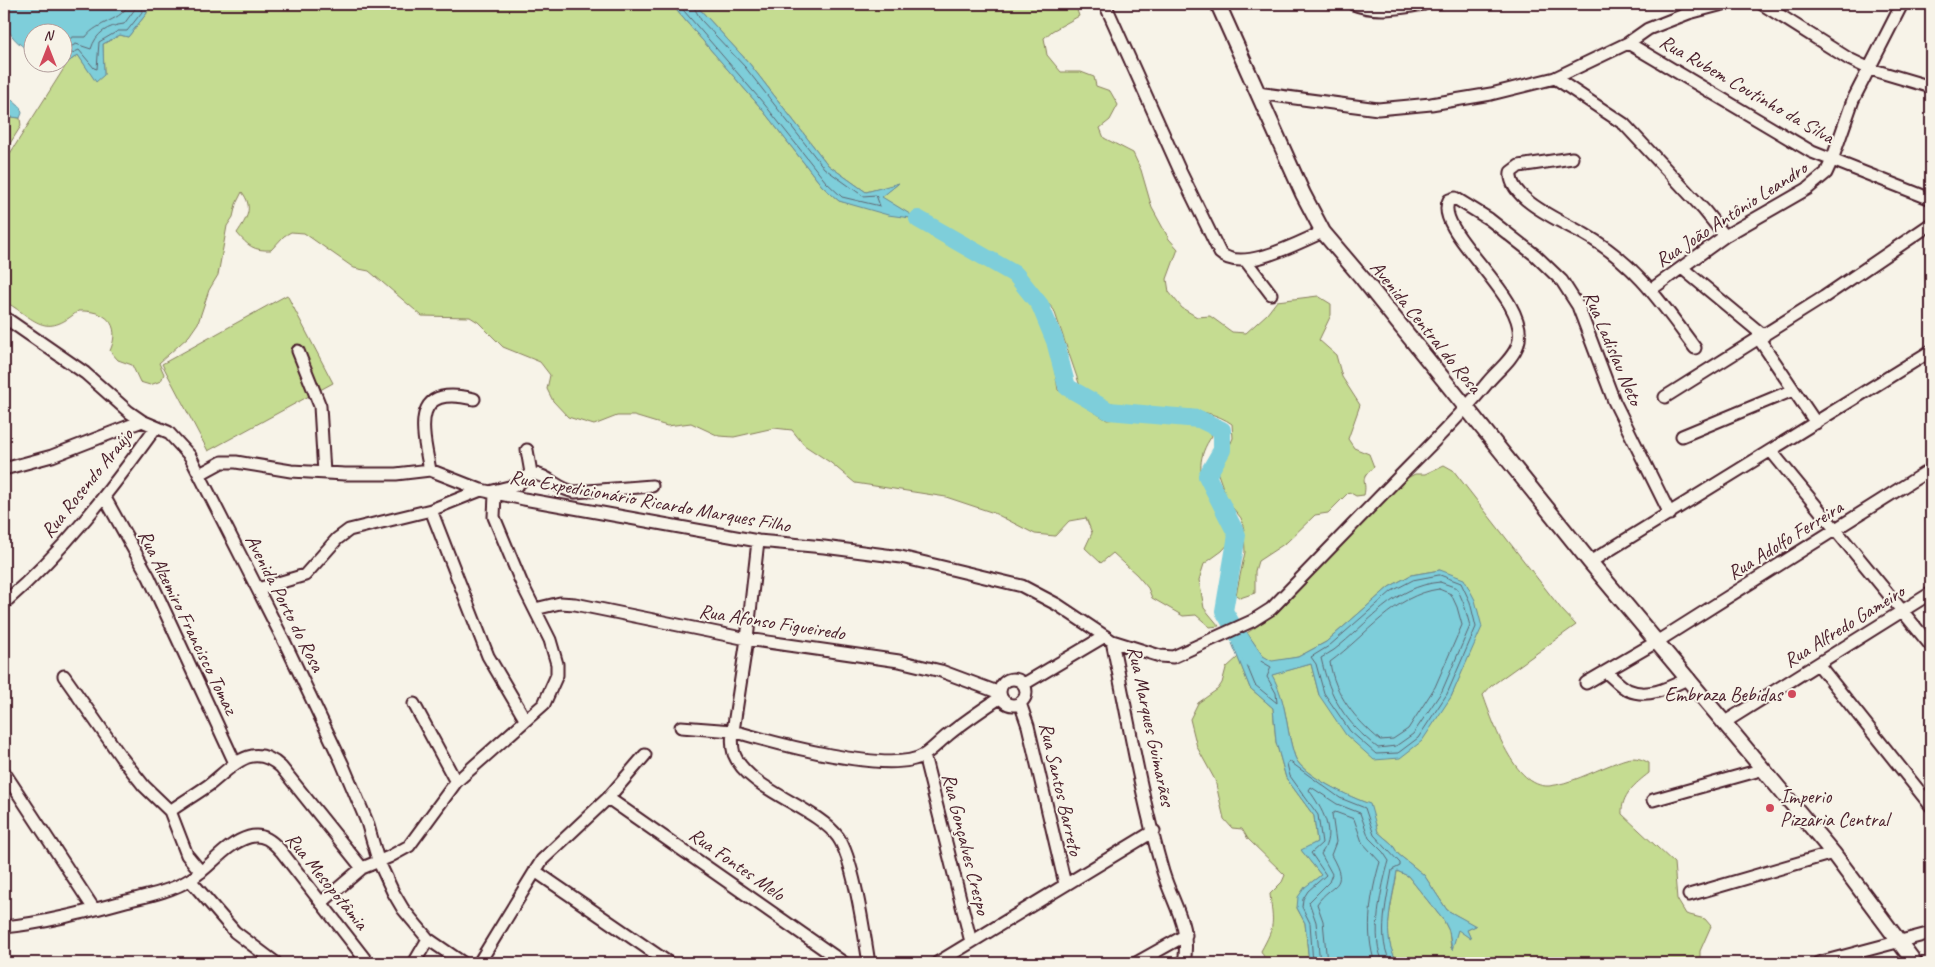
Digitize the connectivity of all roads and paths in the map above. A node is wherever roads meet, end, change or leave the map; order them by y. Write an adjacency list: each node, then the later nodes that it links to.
1 (1105, 4): 19 (street)
2 (1218, 4): 12 (street, Avenida Central do Rosa)
3 (1353, 4): 4 (street)
4 (1424, 4)
5 (1723, 4): 8 (street)
6 (1762, 4): 9 (street)
7 (1902, 4): 9 (street, Rua João Antônio Leandro)
8 (1628, 42): 10 (street); 14 (street, Rua Rubem Coutinho da Silva)
9 (1870, 69): 11 (street); 14 (street, Rua João Antônio Leandro)
10 (1555, 78): 12 (street); 18 (street)
11 (1931, 87)
12 (1257, 93): 17 (street, Avenida Central do Rosa)
13 (1572, 158): 21 (street)
14 (1832, 160): 15 (street, Rua Rubem Coutinho da Silva); 18 (street, Rua João Antônio Leandro)
15 (1931, 199)
16 (1931, 224): 24 (street)
17 (1323, 232): 19 (street); 31 (street, Avenida Central do Rosa)
18 (1724, 236): 20 (street, Rua João Antônio Leandro)
19 (1246, 261): 22 (street)
20 (1682, 268): 21 (street, Rua João Antônio Leandro); 24 (street)
21 (1652, 289): 25 (street)
22 (1271, 294)
23 (4, 316): 32 (street, Avenida Porto do Rosa)
24 (1761, 338): 28 (street); 29 (street)
25 (1695, 348)
26 (1931, 351): 33 (street)
27 (298, 352): 41 (street)
28 (1793, 390): 33 (street); 35 (street)
29 (1665, 397)
30 (474, 399): 40 (street)
31 (1466, 409): 48 (street, Rua Ladislau Neto); 51 (street, Avenida Central do Rosa); 58 (street, Rua Marques Guimarães)
32 (142, 421): 34 (street, Avenida Porto do Rosa); 38 (street)
33 (1816, 422): 37 (street)
34 (156, 427): 43 (street, Avenida Porto do Rosa); 46 (street, Rua Rosendo Araújo)
35 (1682, 436)
36 (527, 450): 42 (street)
37 (1771, 451): 48 (street); 49 (street)
38 (4, 469)
39 (1931, 469): 49 (street, Rua Adolfo Ferreira)
40 (430, 470): 41 (street, Rua Expedicionário Ricardo Marques Filho); 45 (street, Rua Expedicionário Ricardo Marques Filho)
41 (324, 473): 43 (street, Rua Expedicionário Ricardo Marques Filho)
42 (531, 473): 44 (street); 45 (street)
43 (200, 474): 52 (street, Avenida Porto do Rosa)
44 (652, 486)
45 (488, 492): 47 (street); 50 (street, Rua Expedicionário Ricardo Marques Filho); 55 (street)
46 (105, 498): 54 (street, Rua Rosendo Araújo); 76 (street, Rua Alzemiro Francisco Tomaz)
47 (431, 510): 52 (street); 70 (street)
48 (1670, 514): 51 (street)
49 (1836, 530): 56 (street); 59 (street, Rua Adolfo Ferreira)
50 (758, 542): 57 (street); 58 (street, Rua Expedicionário Ricardo Marques Filho)
51 (1590, 562): 59 (street, Avenida Central do Rosa)
52 (258, 589): 86 (street, Avenida Porto do Rosa)
53 (1931, 593): 56 (street, Rua Alfredo Gameiro)
54 (4, 603)
55 (535, 609): 57 (street, Rua Afonso Figueiredo); 70 (street)
56 (1902, 611): 60 (street); 61 (street, Rua Alfredo Gameiro)
57 (748, 639): 67 (street, Rua Afonso Figueiredo); 73 (street)
58 (1109, 639): 66 (street); 84 (street, Rua Marques Guimarães)
59 (1658, 641): 62 (street, Rua Adolfo Ferreira); 64 (street, Avenida Central do Rosa)
60 (1931, 646)
61 (1818, 664): 71 (street, Rua Alfredo Gameiro); 82 (street)
62 (1606, 672): 64 (street); 65 (street, Rua Adolfo Ferreira)
63 (64, 676): 83 (street)
64 (1689, 678): 71 (street, Avenida Central do Rosa)
65 (1586, 683)
66 (1024, 684): 67 (street); 68 (street)
67 (1000, 695): 68 (street); 75 (street)
68 (1020, 703): 91 (street, Rua Santos Barreto)
69 (414, 704): 79 (street)
70 (525, 719): 79 (street)
71 (1725, 722): 77 (street, Avenida Central do Rosa)
72 (681, 727): 73 (street)
73 (733, 732): 75 (street); 108 (street)
74 (645, 755): 80 (street)
75 (924, 755): 99 (street, Rua Gonçalves Crespo)
76 (234, 763): 83 (street); 87 (street)
77 (1764, 769): 81 (street); 85 (street, Avenida Central do Rosa)
78 (4, 772): 94 (street)
79 (456, 782): 86 (street)
80 (608, 798): 88 (street); 107 (street, Rua Fontes Melo)
81 (1652, 800)
82 (1931, 806)
83 (170, 810): 89 (street)
84 (1154, 831): 91 (street); 97 (street, Rua Marques Guimarães)
85 (1833, 853): 92 (street); 100 (street, Avenida Central do Rosa)
86 (378, 860): 87 (street); 98 (street, Avenida Porto do Rosa)
87 (362, 868): 93 (street)
88 (535, 871): 105 (street); 106 (street)
89 (201, 872): 90 (street, Rua Mesopotâmia); 93 (street, Rua Mesopotâmia)
90 (190, 880): 94 (street, Rua Mesopotâmia); 101 (street)
91 (1065, 884): 99 (street)
92 (1689, 894)
93 (321, 903): 102 (street, Rua Mesopotâmia)
94 (94, 909): 95 (street, Rua Mesopotâmia)
95 (4, 927)
96 (1931, 933): 100 (street)
97 (1186, 936): 110 (street); 111 (street, Rua Marques Guimarães)
98 (428, 939): 103 (street); 104 (street, Avenida Porto do Rosa)
99 (971, 942): 109 (street)
100 (1902, 942): 112 (street); 113 (street, Avenida Central do Rosa)
101 (276, 963)
102 (368, 963)
103 (414, 963)
104 (462, 963)
105 (479, 963)
106 (669, 963)
107 (844, 963)
108 (869, 963)
109 (937, 963)
110 (1136, 963)
111 (1184, 963)
112 (1818, 963)
113 (1915, 963)

